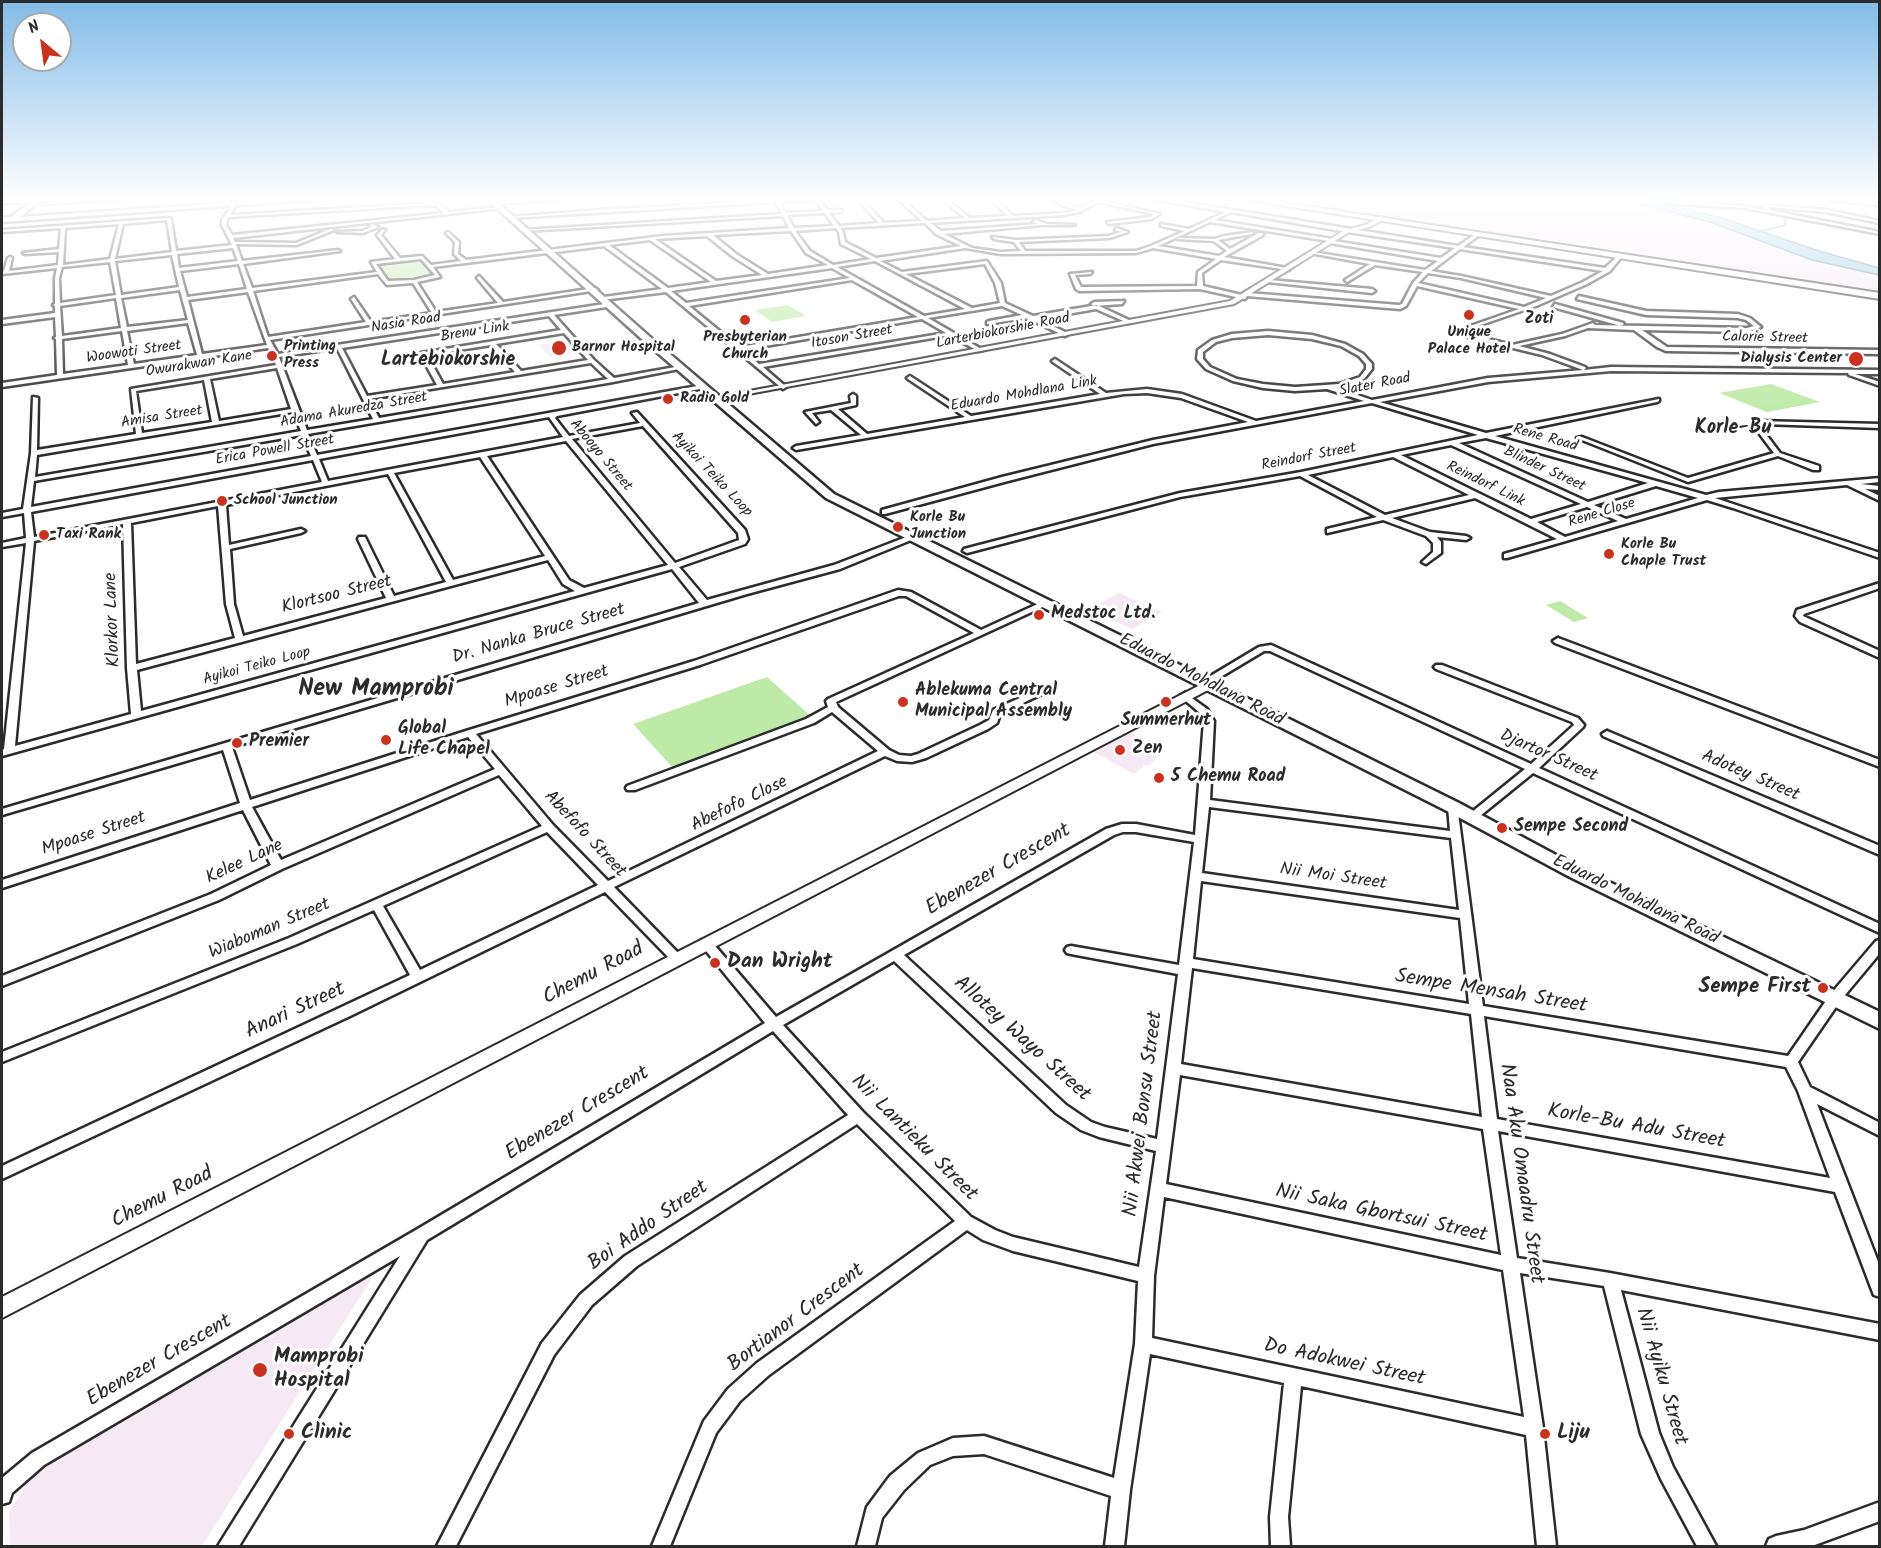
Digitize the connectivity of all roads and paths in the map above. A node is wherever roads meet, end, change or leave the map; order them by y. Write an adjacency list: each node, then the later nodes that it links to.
1 (26, 270): 25 (street)
2 (59, 270): 53 (street)
3 (114, 270): 46 (street)
4 (177, 270): 39 (street)
5 (244, 270): 40 (street)
6 (435, 270): 32 (street)
7 (572, 270): 41 (main road, Eduardo Mohdlana Road)
8 (640, 270): 42 (street)
9 (696, 270): 35 (street)
10 (759, 270): 29 (street)
11 (804, 270): 29 (street, Nasia Road)
12 (837, 270): 31 (street)
13 (897, 270): 27 (street)
14 (923, 270): 27 (street)
15 (991, 270): 55 (street)
16 (1202, 270): 37 (street)
17 (1285, 270): 33 (street, Larterbiokorshie Road)
18 (1363, 270): 34 (street)
19 (1417, 270): 24 (street)
20 (1429, 270): 24 (street)
21 (1608, 270): 47 (street)
22 (1718, 270): 38 (main road)
23 (1722, 270): 38 (main road)
24 (1427, 272): 36 (street); 47 (street)
25 (4, 273)
26 (378, 273): 32 (street); 40 (street)
27 (902, 273): 60 (street)
28 (1090, 273): 37 (street)
29 (768, 276): 35 (street, Nasia Road)
30 (478, 277): 54 (street)
31 (852, 279): 56 (street); 64 (street)
32 (414, 281): 61 (street)
33 (1269, 281): 43 (street); 45 (street, Larterbiokorshie Road)
34 (1347, 281)
35 (715, 284): 42 (street, Nasia Road)
36 (1415, 284): 45 (street); 59 (street)
37 (1200, 287): 45 (street)
38 (1833, 287): 44 (main road)
39 (181, 288): 46 (street); 49 (street)
40 (251, 290): 49 (street); 79 (street)
41 (595, 290): 51 (main road, Eduardo Mohdlana Road); 54 (street)
42 (667, 290): 51 (street, Nasia Road); 56 (street)
43 (1372, 291)
44 (1880, 294)
45 (1247, 296): 69 (street, Larterbiokorshie Road)
46 (119, 297): 53 (street); 74 (street)
47 (1550, 297): 59 (street)
48 (1579, 297): 73 (street)
49 (185, 299): 67 (street)
50 (354, 299): 71 (street)
51 (608, 302): 63 (street, Nasia Road); 97 (main road, Eduardo Mohdlana Road)
52 (1122, 302): 58 (street)
53 (56, 304): 62 (street)
54 (501, 304): 61 (street)
55 (1004, 304): 60 (street); 65 (street)
56 (684, 305): 84 (street)
57 (1555, 306): 73 (street)
58 (1097, 307): 65 (street); 69 (street)
59 (1524, 308): 83 (street)
60 (970, 309): 64 (street)
61 (435, 314): 71 (street)
62 (56, 315): 68 (street); 78 (street)
63 (550, 315): 75 (street); 82 (street, Nasia Road)
64 (921, 317): 76 (street); 84 (street)
65 (1031, 317): 70 (street); 77 (street)
66 (1588, 319): 72 (street)
67 (189, 321): 74 (street); 88 (street)
68 (2, 322)
69 (1130, 322): 77 (street, Larterbiokorshie Road)
70 (989, 323)
71 (370, 324): 79 (street)
72 (1589, 327): 73 (street); 83 (street)
73 (1637, 328): 86 (street)
74 (125, 330): 78 (street); 94 (street)
75 (566, 331): 80 (street, Brenu Link); 91 (street)
76 (949, 334): 85 (street); 96 (street, Itoson Street)
77 (1065, 334): 85 (street, Larterbiokorshie Road)
78 (57, 338): 103 (street)
79 (266, 339): 81 (street)
80 (491, 342): 102 (street); 109 (street, Brenu Link)
81 (270, 346): 88 (street, Woowoti Street); 89 (street)
82 (339, 346): 89 (street, Nasia Road); 118 (street)
83 (1512, 346): 99 (street)
84 (737, 349): 96 (street)
85 (980, 350): 110 (street, Larterbiokorshie Road)
86 (1686, 350): 87 (street, Calorie Street); 90 (street)
87 (1879, 352)
88 (200, 356): 94 (street, Woowoti Street)
89 (276, 356): 95 (street)
90 (1694, 356)
91 (592, 361): 102 (street); 106 (street)
92 (1055, 361): 114 (street)
93 (1702, 362): 98 (street)
94 (131, 366): 103 (street, Woowoti Street)
95 (279, 366): 104 (street, Owurakwan Kane); 122 (street)
96 (758, 366): 110 (street)
97 (681, 368): 106 (street, Adama Akuredza Street); 115 (main road, Eduardo Mohdlana Road)
98 (1710, 368): 99 (street, Slater Road); 100 (street, Slater Road)
99 (1588, 370): 120 (street, Slater Road)
100 (1842, 371): 101 (street, Slater Road); 107 (street)
101 (1880, 372)
102 (520, 373): 109 (street)
103 (60, 377): 108 (street, Woowoti Street)
104 (206, 377): 128 (street); 133 (street, Owurakwan Kane)
105 (910, 378): 125 (street)
106 (613, 380): 126 (street, Adama Akuredza Street)
107 (1880, 384)
108 (2, 385)
109 (441, 386): 118 (street)
110 (784, 386): 115 (street, Larterbiokorshie Road)
111 (1340, 386): 112 (street); 112 (street); 113 (street, Rene Road)
112 (1330, 388): 113 (street, Rene Road)
113 (1348, 394): 120 (street, Rene Road)
114 (1105, 395): 125 (street, Eduardo Mohdlana Link); 129 (street, Eduardo Mohdlana Link)
115 (719, 396): 124 (street, Abooyo Street); 171 (main road, Eduardo Mohdlana Road)
116 (853, 396): 121 (street)
117 (36, 398): 140 (street)
118 (366, 398): 126 (street)
119 (1657, 400): 135 (street, Reindorf Street)
120 (1367, 401): 129 (street, Slater Road); 135 (street, Rene Road)
121 (833, 408): 127 (street); 134 (street)
122 (295, 410): 128 (street, Amisa Street); 132 (street)
123 (635, 413): 130 (street)
124 (554, 415): 136 (street, Abooyo Street); 144 (street, Erica Powell Street)
125 (970, 418): 134 (street, Eduardo Mohdlana Link)
126 (377, 421): 132 (street, Adama Akuredza Street)
127 (816, 422)
128 (216, 423): 133 (street, Amisa Street)
129 (1254, 423): 162 (street, Slater Road)
130 (643, 424): 136 (street); 183 (street, Ayikoi Teiko Loop)
131 (1880, 426): 141 (street)
132 (306, 433): 144 (street); 148 (street, Adama Akuredza Street)
133 (139, 435): 140 (street, Amisa Street)
134 (866, 436): 139 (street, Eduardo Mohdlana Link)
135 (1487, 436): 138 (street, Reindorf Street); 151 (street, Rene Road)
136 (568, 437): 142 (street); 183 (street, Abooyo Street)
137 (1580, 438): 141 (street)
138 (1453, 443): 143 (street, Reindorf Street); 159 (street, Blinder Street)
139 (796, 448)
140 (34, 453): 148 (street)
141 (1778, 453): 145 (street)
142 (482, 454): 146 (street); 181 (street)
143 (1395, 455): 147 (street, Reindorf Street); 155 (street, Reindorf Link)
144 (315, 458): 150 (street); 161 (street, Erica Powell Street)
145 (1816, 468)
146 (390, 472): 150 (street); 184 (street)
147 (1301, 474): 164 (street); 178 (street, Reindorf Street)
148 (30, 480): 161 (street)
149 (1880, 480): 152 (street)
150 (326, 484): 158 (street)
151 (1654, 484): 156 (street, Rene Road); 159 (street)
152 (1849, 484): 153 (street); 154 (street, Rene Close); 157 (street)
153 (1880, 488)
154 (1719, 494): 156 (street, Rene Close); 160 (street, Rene Road)
155 (1476, 495): 164 (street); 167 (street, Reindorf Link)
156 (1705, 497): 160 (street, Rene Road); 165 (street, Rene Close)
157 (1880, 500)
158 (222, 505): 166 (street); 177 (street)
159 (1586, 505): 165 (street, Blinder Street); 167 (street)
160 (1736, 506): 180 (street, Rene Road)
161 (27, 510): 163 (street, Erica Powell Street); 175 (street)
162 (885, 512)
163 (2, 515)
164 (1384, 518): 169 (street); 170 (street)
165 (1624, 521): 174 (street, Rene Close)
166 (127, 522): 175 (street); 195 (street, Klorkor Lane)
167 (1530, 522): 174 (street, Reindorf Link)
168 (301, 531): 177 (street)
169 (1330, 531)
170 (1430, 534): 172 (street); 182 (street)
171 (912, 538): 188 (street, Dr. Nanka Bruce Street); 189 (main road, Eduardo Mohdlana Road)
172 (1466, 538)
173 (362, 539): 187 (street)
174 (1564, 539): 179 (street, Rene Close)
175 (30, 540): 176 (street); 204 (street)
176 (2, 545)
177 (225, 548): 191 (street)
178 (967, 551)
179 (1507, 556)
180 (1880, 556)
181 (550, 557): 184 (street, Klortsoo Street); 186 (street)
182 (1426, 562)
183 (674, 566): 186 (street, Ayikoi Teiko Loop); 188 (street, Abooyo Street)
184 (450, 582): 187 (street, Klortsoo Street)
185 (1880, 585): 193 (street)
186 (582, 591): 200 (street, Ayikoi Teiko Loop)
187 (391, 599): 191 (street, Klortsoo Street)
188 (705, 604): 203 (street, Dr. Nanka Bruce Street)
189 (1045, 604): 190 (street); 196 (main road, Eduardo Mohdlana Road)
190 (981, 633): 199 (street); 201 (street, Mpoase Street)
191 (239, 637): 195 (street, Klortsoo Street)
192 (1558, 641): 206 (street)
193 (1880, 656)
194 (1439, 667): 207 (street)
195 (132, 668): 200 (street, Klorkor Lane)
196 (1206, 684): 198 (street, Chemu Road); 207 (street, Djartor Street); 212 (main road, Eduardo Mohdlana Road)
197 (1046, 690): 205 (street)
198 (1185, 696): 210 (street, Nii Akwei Bonsu Street); 226 (street, Chemu Road)
199 (833, 708): 205 (street); 209 (street)
200 (136, 716): 204 (street, Ayikoi Teiko Loop)
201 (470, 733): 208 (street, Abefofo Street); 211 (street, Mpoase Street)
202 (1607, 734): 218 (street, Adotey Street)
203 (226, 745): 211 (street); 213 (street, Dr. Nanka Bruce Street)
204 (5, 752)
205 (885, 752): 222 (street, Abefofo Close)
206 (1880, 764)
207 (1533, 768): 214 (street); 225 (street, Djartor Street)
208 (501, 770): 215 (street, Abefofo Street); 219 (street, Kelee Lane)
209 (631, 788)
210 (1204, 803): 216 (street); 217 (street, Nii Akwei Bonsu Street)
211 (246, 806): 219 (street); 221 (street, Mpoase Street)
212 (1453, 807): 214 (main road, Eduardo Mohdlana Road); 216 (street, Naa Aku Omaadru Street)
213 (2, 812)
214 (1471, 818): 234 (main road, Eduardo Mohdlana Road)
215 (549, 826): 222 (street, Abefofo Street); 223 (street, Wiaboman Street)
216 (1455, 835): 224 (street, Naa Aku Omaadru Street)
217 (1199, 839): 220 (street, Nii Akwei Bonsu Street); 229 (street, Ebenezer Crescent)
218 (1880, 852)
219 (278, 866): 233 (street, Kelee Lane)
220 (1196, 876): 224 (street, Nii Moi Street); 231 (street, Nii Akwei Bonsu Street)
221 (2, 884)
222 (608, 886): 230 (street, Abefofo Street); 232 (street, Anari Street)
223 (377, 905): 232 (street); 238 (street, Wiaboman Street)
224 (1465, 915): 235 (street, Naa Aku Omaadru Street)
225 (1880, 929)
226 (706, 943): 230 (street, Chemu Road); 237 (street, Nii Lantieku Street)
227 (1880, 944): 234 (street)
228 (1071, 950): 231 (street, Sempe Mensah Street)
229 (897, 956): 237 (street, Ebenezer Crescent); 245 (street, Allotey Wayo Street)
230 (676, 958): 255 (street, Chemu Road)
231 (1184, 966): 235 (street, Sempe Mensah Street); 240 (street, Nii Akwei Bonsu Street)
232 (417, 976): 246 (street, Anari Street)
233 (2, 981)
234 (1835, 998): 236 (main road, Eduardo Mohdlana Road); 239 (street)
235 (1476, 1010): 239 (street, Sempe Mensah Street); 243 (street, Naa Aku Omaadru Street)
236 (1880, 1021)
237 (774, 1024): 242 (street, Nii Lantieku Street); 250 (street, Ebenezer Crescent)
238 (2, 1057)
239 (1791, 1062): 241 (street)
240 (1174, 1068): 243 (street, Korle-Bu Adu Street); 245 (street, Nii Akwei Bonsu Street)
241 (1805, 1091): 244 (street); 247 (street)
242 (858, 1116): 249 (street, Nii Lantieku Street); 264 (street, Boi Addo Street)
243 (1490, 1124): 247 (street, Korle-Bu Adu Street); 251 (street, Naa Aku Omaadru Street)
244 (1880, 1130)
245 (1162, 1146): 248 (street, Nii Akwei Bonsu Street)
246 (2, 1173)
247 (1841, 1186): 254 (street)
248 (1157, 1189): 251 (street, Nii Saka Gbortsui Street); 252 (street, Nii Akwei Bonsu Street)
249 (966, 1222): 252 (street, Nii Lantieku Street); 265 (street, Bortianor Crescent)
250 (422, 1235): 261 (street, Ebenezer Crescent); 263 (street)
251 (1512, 1264): 253 (street, Nii Saka Gbortsui Street); 259 (street, Naa Aku Omaadru Street)
252 (1146, 1276): 257 (street, Nii Akwei Bonsu Street)
253 (1610, 1281): 256 (street, Nii Saka Gbortsui Street); 270 (street, Nii Ayiku Street)
254 (1880, 1290)
255 (2, 1308)
256 (1880, 1332)
257 (1143, 1344): 258 (street, Do Adokwei Street); 260 (street, Nii Akwei Bonsu Street)
258 (1293, 1375): 259 (street, Do Adokwei Street); 268 (street)
259 (1534, 1428): 269 (street, Naa Aku Omaadru Street)
260 (1121, 1490): 266 (street); 267 (street, Nii Akwei Bonsu Street)
261 (2, 1495)
262 (1880, 1511): 271 (street)
263 (228, 1546)
264 (446, 1546)
265 (661, 1546)
266 (866, 1546)
267 (1114, 1546)
268 (1280, 1546)
269 (1547, 1546)
270 (1707, 1546)
271 (1776, 1546)

